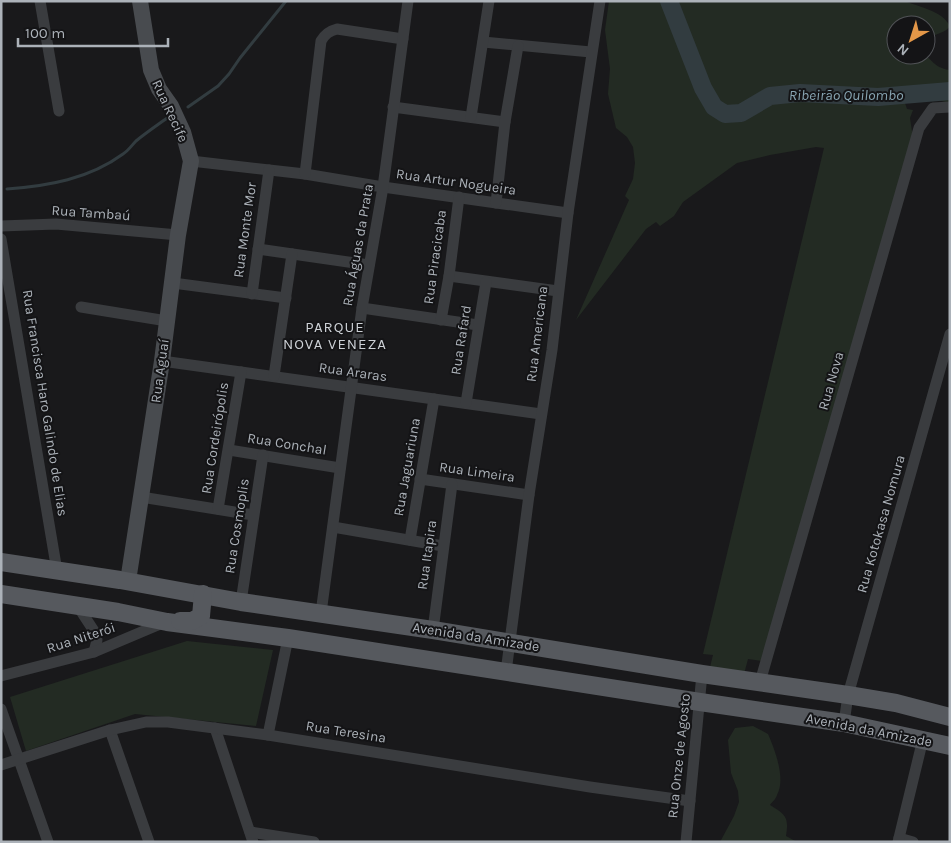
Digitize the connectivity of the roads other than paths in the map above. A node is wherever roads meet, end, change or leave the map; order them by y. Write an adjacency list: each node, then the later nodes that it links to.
1 (40, 1): 12 (street)
2 (140, 1): 15 (street, Rua Recife)
3 (408, 1): 6 (street, Rua Águas da Prata)
4 (489, 1): 7 (street)
5 (600, 1): 9 (street, Rua Americana)
6 (403, 39): 10 (street, Rua Águas da Prata); 17 (street)
7 (483, 42): 8 (street); 13 (street)
8 (518, 46): 9 (street); 14 (street)
9 (591, 52): 21 (street, Rua Americana)
10 (393, 107): 13 (street); 18 (street, Rua Águas da Prata)
11 (950, 108): 75 (street, Rua Nova)
12 (59, 111)
13 (471, 117): 14 (street)
14 (505, 122): 20 (street)
15 (191, 161): 16 (street, Rua Artur Nogueira); 23 (street, Rua Aguaí)
16 (269, 170): 17 (street, Rua Artur Nogueira); 25 (street, Rua Monte Mor)
17 (306, 174): 18 (street, Rua Artur Nogueira)
18 (383, 187): 19 (street, Rua Artur Nogueira); 27 (street, Rua Águas da Prata)
19 (459, 197): 20 (street, Rua Artur Nogueira); 28 (street, Rua Piracicaba)
20 (496, 203): 21 (street, Rua Artur Nogueira)
21 (568, 212): 31 (street, Rua Americana)
22 (1, 226): 23 (street, Rua Tambaú)
23 (178, 235): 30 (street, Rua Aguaí)
24 (1, 239): 60 (street, Rua Francisca Haro Galindo de Elias)
25 (258, 249): 26 (street); 32 (street, Rua Monte Mor)
26 (292, 254): 27 (street); 33 (street)
27 (369, 265): 35 (street, Rua Águas da Prata)
28 (449, 276): 29 (street); 36 (street, Rua Piracicaba)
29 (486, 282): 31 (street); 38 (street, Rua Rafard)
30 (172, 283): 32 (street); 37 (street, Rua Aguaí)
31 (558, 291): 46 (street, Rua Americana)
32 (252, 294): 33 (street)
33 (286, 298): 42 (street)
34 (81, 307): 37 (street)
35 (362, 308): 36 (street); 43 (street, Rua Águas da Prata)
36 (441, 320): 38 (street)
37 (167, 321): 40 (street, Rua Aguaí)
38 (478, 325): 45 (street, Rua Rafard)
39 (950, 334): 76 (street, Rua Kotokasa Nomura)
40 (162, 361): 41 (street, Rua Araras); 53 (street, Rua Aguaí)
41 (241, 372): 42 (street, Rua Araras); 47 (street, Rua Cordeirópolis)
42 (274, 376): 43 (street, Rua Araras)
43 (352, 388): 44 (street, Rua Araras); 49 (street, Rua Águas da Prata)
44 (434, 399): 45 (street, Rua Araras); 50 (street, Rua Jaguariuna)
45 (466, 403): 46 (street, Rua Araras)
46 (541, 414): 52 (street, Rua Americana)
47 (229, 450): 48 (street, Rua Conchal); 54 (street, Rua Cordeirópolis)
48 (263, 455): 49 (street, Rua Conchal); 55 (street, Rua Cosmoplis)
49 (340, 468): 56 (street, Rua Águas da Prata)
50 (420, 479): 51 (street, Rua Limeira); 57 (street, Rua Jaguariuna)
51 (452, 484): 52 (street, Rua Limeira); 58 (street, Rua Itapira)
52 (529, 495): 70 (street, Rua Americana)
53 (142, 498): 54 (street); 61 (street, Rua Aguaí)
54 (218, 509): 55 (street)
55 (253, 515): 64 (street, Rua Cosmoplis)
56 (333, 528): 57 (street); 66 (street, Rua Águas da Prata)
57 (410, 540): 58 (street)
58 (443, 546): 68 (street, Rua Itapira)
59 (1, 562): 60 (main road, Avenida da Amizade)
60 (57, 571): 61 (main road, Avenida da Amizade)
61 (128, 581): 63 (main road, Avenida da Amizade)
62 (1, 594): 65 (main road, Avenida da Amizade)
63 (204, 594): 64 (main road, Avenida da Amizade); 67 (main road)
64 (241, 602): 66 (main road, Avenida da Amizade)
65 (77, 605): 67 (main road, Avenida da Amizade); 71 (street)
66 (321, 613): 68 (main road, Avenida da Amizade)
67 (167, 622): 69 (main road, Avenida da Amizade); 71 (street, Rua Niterói)
68 (433, 630): 70 (main road, Avenida da Amizade)
69 (288, 638): 72 (main road, Avenida da Amizade); 83 (street)
70 (509, 642): 72 (street, Rua Americana); 73 (main road, Avenida da Amizade)
71 (94, 652): 74 (street, Rua Niterói)
72 (506, 672): 77 (main road, Avenida da Amizade)
73 (702, 674): 75 (main road, Avenida da Amizade); 77 (street, Rua Onze de Agosto)
74 (1, 676)
75 (760, 682): 76 (main road, Avenida da Amizade)
76 (848, 695): 79 (main road, Avenida da Amizade); 80 (street, Rua Kotokasa Nomura)
77 (700, 702): 80 (main road, Avenida da Amizade); 88 (street, Rua Onze de Agosto)
78 (1, 710): 86 (street)
79 (950, 717)
80 (844, 723): 84 (main road, Avenida da Amizade)
81 (215, 728): 82 (street, Rua Teresina); 83 (street, Rua Teresina); 89 (street)
82 (110, 730): 86 (street, Rua Teresina); 92 (street)
83 (268, 735): 88 (street, Rua Teresina)
84 (923, 739): 85 (main road, Avenida da Amizade); 90 (street)
85 (950, 746)
86 (19, 759): 87 (street, Rua Teresina); 91 (street)
87 (1, 765)
88 (690, 800): 94 (street, Rua Onze de Agosto)
89 (252, 837): 93 (street)
90 (898, 840): 95 (street)
91 (48, 842)
92 (149, 842)
93 (314, 842)
94 (686, 842)
95 (913, 842)

